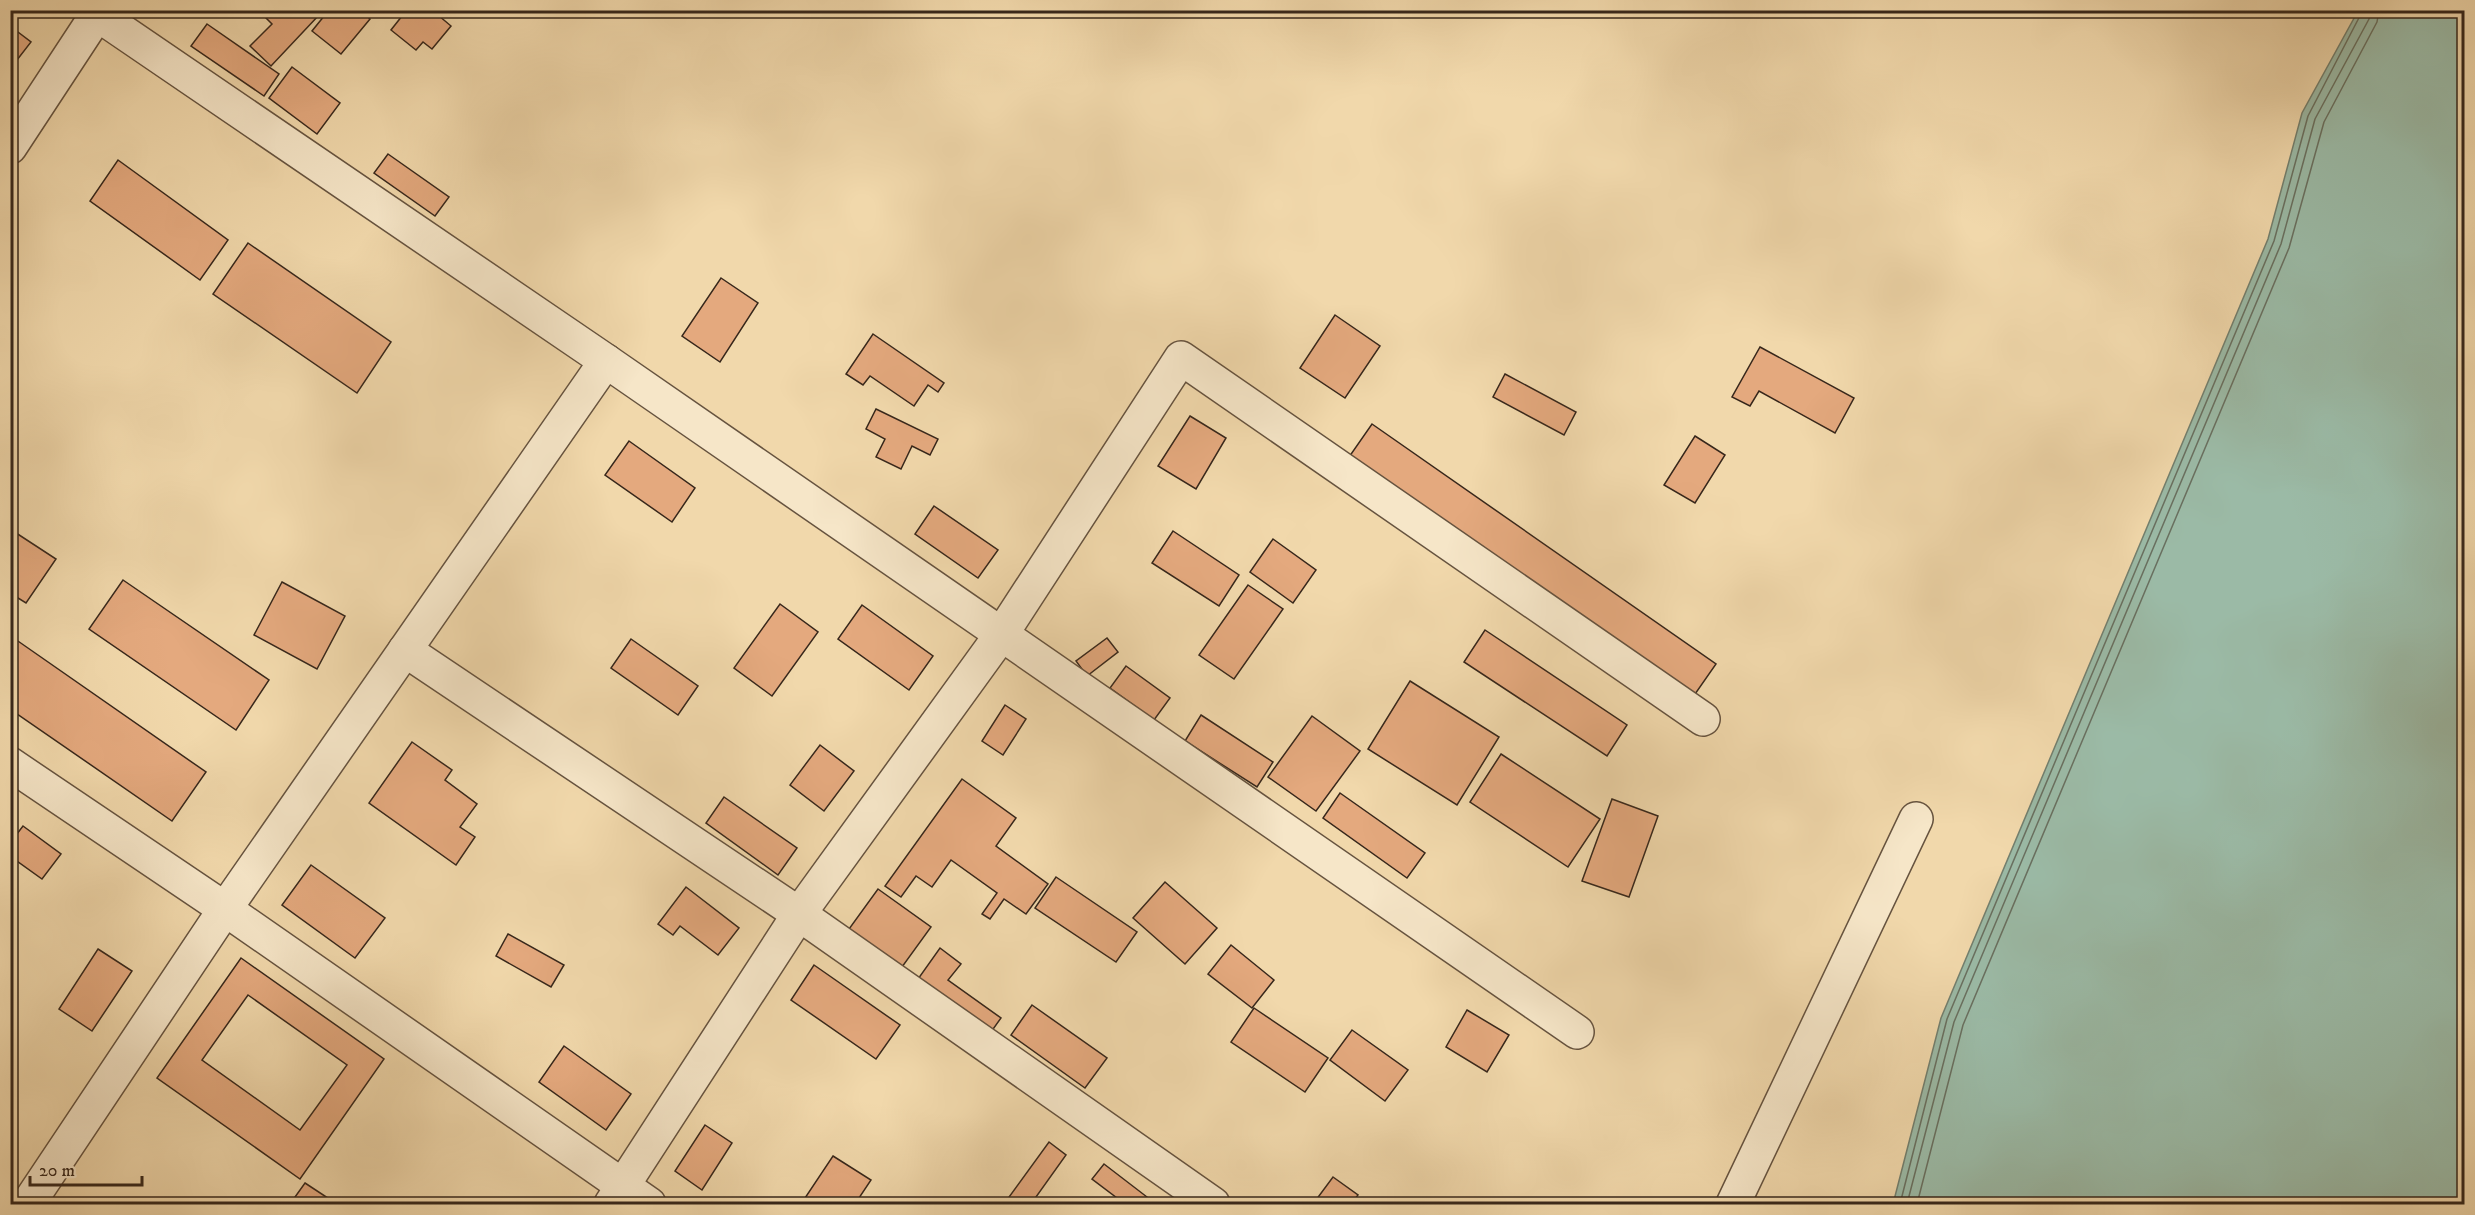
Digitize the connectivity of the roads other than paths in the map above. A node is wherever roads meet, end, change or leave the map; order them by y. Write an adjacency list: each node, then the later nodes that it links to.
1 (96, 12): 2 (street); 3 (street)
2 (10, 147)
3 (606, 361): 4 (street); 5 (street)
4 (1001, 635): 6 (street); 10 (street); 11 (street)
5 (405, 650): 9 (street); 10 (street)
6 (1703, 719)
7 (10, 764): 9 (street)
8 (1916, 819): 15 (street)
9 (225, 909): 12 (street); 13 (street)
10 (799, 914): 12 (street); 14 (street)
11 (1577, 1032)
12 (628, 1198)
13 (28, 1204)
14 (1214, 1204)
15 (1732, 1204)

